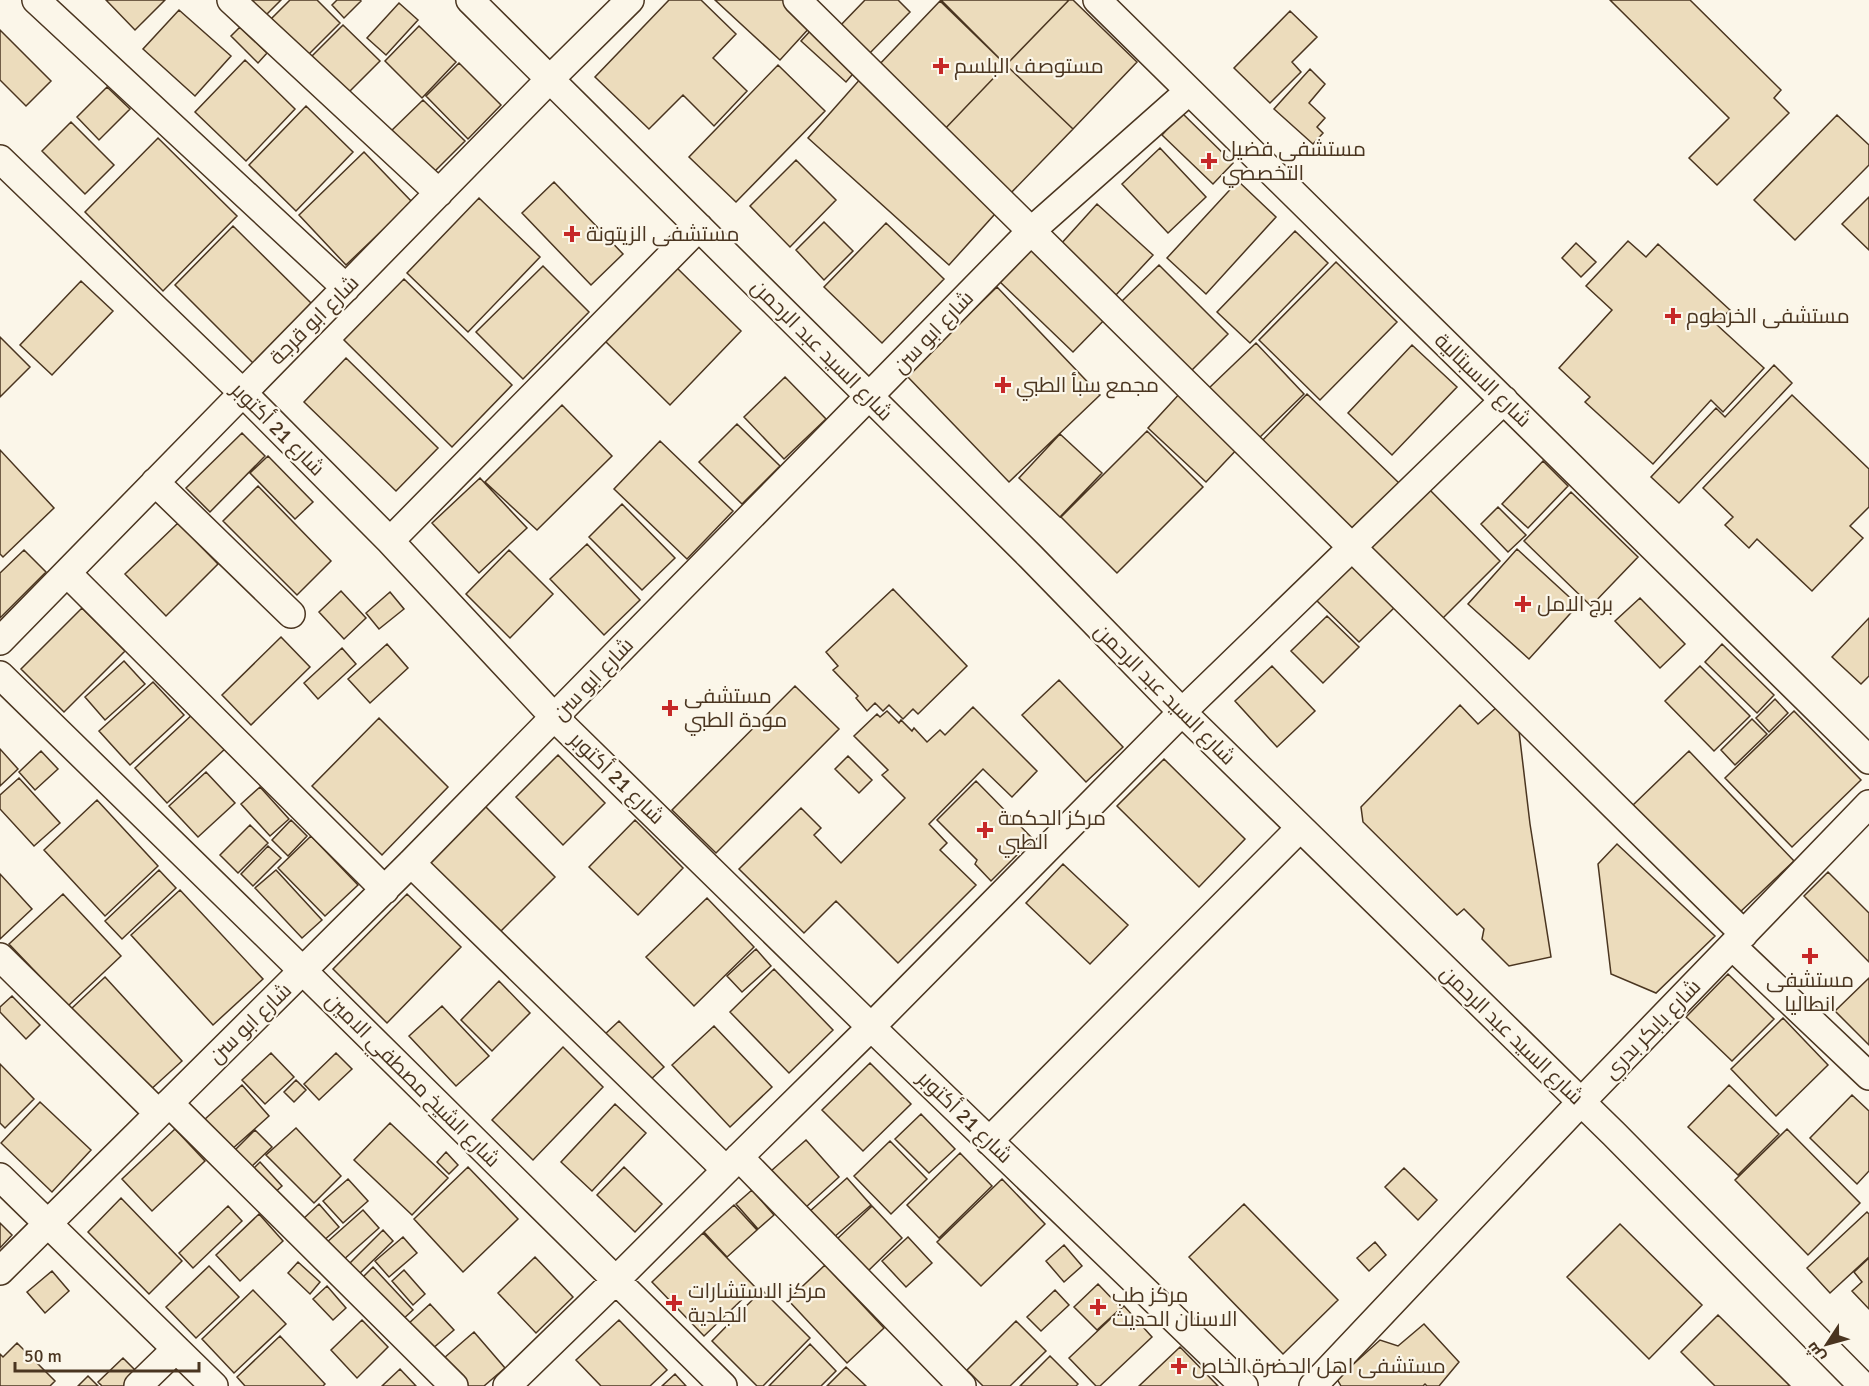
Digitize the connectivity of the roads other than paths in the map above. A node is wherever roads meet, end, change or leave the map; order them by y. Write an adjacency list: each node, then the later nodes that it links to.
1 (36, 0): 13 (street)
2 (231, 0): 10 (street)
3 (470, 0): 7 (street, شارع السيد عبد الرحمن)
4 (630, 0): 7 (street, شارع ابو قرجة)
5 (797, 0): 12 (street)
6 (1097, 0): 8 (street, شارع الاسبتالية)
7 (550, 79): 10 (street, شارع ابو قرجة); 11 (street, شارع السيد عبد الرحمن)
8 (1189, 91): 12 (street, شارع ابو سن); 16 (street, شارع الاسبتالية)
9 (0, 159): 14 (street, شارع 21 أكتوبر)
10 (439, 193): 13 (street, شارع ابو قرجة)
11 (699, 227): 15 (street, شارع السيد عبد الرحمن); 18 (street)
12 (1031, 231): 15 (street, شارع ابو سن); 19 (street)
13 (346, 288): 14 (street, شارع ابو قرجة)
14 (243, 393): 17 (street, شارع ابو قرجة); 18 (street, شارع 21 أكتوبر)
15 (870, 397): 24 (street, شارع السيد عبد الرحمن); 25 (street, شارع ابو سن)
16 (1504, 400): 19 (street); 26 (street, شارع الاسبتالية)
17 (155, 482): 20 (street, شارع ابو قرجة); 21 (street)
18 (390, 540): 25 (street, شارع 21 أكتوبر)
19 (1352, 549): 24 (street); 31 (street)
20 (67, 573): 22 (street, شارع ابو قرجة); 30 (street)
21 (291, 614)
22 (0, 641)
23 (0, 675): 33 (street, شارع الشيخ مصطفي الامين)
24 (1182, 712): 28 (street, شارع السيد عبد الرحمن); 34 (street)
25 (555, 718): 29 (street, شارع ابو سن); 34 (street, شارع 21 أكتوبر)
26 (1869, 760)
27 (1869, 804): 31 (street, شارع بابكر بدري)
28 (1300, 828): 36 (street, شارع السيد عبد الرحمن); 38 (street)
29 (411, 863): 30 (street, شارع ابو سن); 39 (street)
30 (385, 890): 33 (street, شارع ابو سن)
31 (1738, 940): 35 (street); 36 (street, شارع بابكر بدري)
32 (0, 957): 37 (street)
33 (303, 971): 37 (street, شارع ابو سن); 43 (street, شارع الشيخ مصطفي الامين)
34 (871, 1027): 38 (street, شارع 21 أكتوبر); 39 (street)
35 (1869, 1076)
36 (1581, 1102): 52 (street, شارع بابكر بدري); 53 (street, شارع السيد عبد الرحمن)
37 (164, 1108): 41 (street, شارع ابو سن); 47 (street)
38 (989, 1141): 51 (street, شارع 21 أكتوبر)
39 (732, 1163): 43 (street); 50 (street)
40 (0, 1177): 41 (street)
41 (47, 1223): 42 (street, شارع ابو سن); 44 (street)
42 (0, 1271)
43 (616, 1280): 48 (street); 49 (street, شارع الشيخ مصطفي الامين)
44 (176, 1349): 45 (street); 46 (street)
45 (138, 1386)
46 (214, 1386)
47 (454, 1386)
48 (507, 1386)
49 (723, 1386)
50 (962, 1386)
51 (1244, 1386)
52 (1313, 1386)
53 (1863, 1386)

